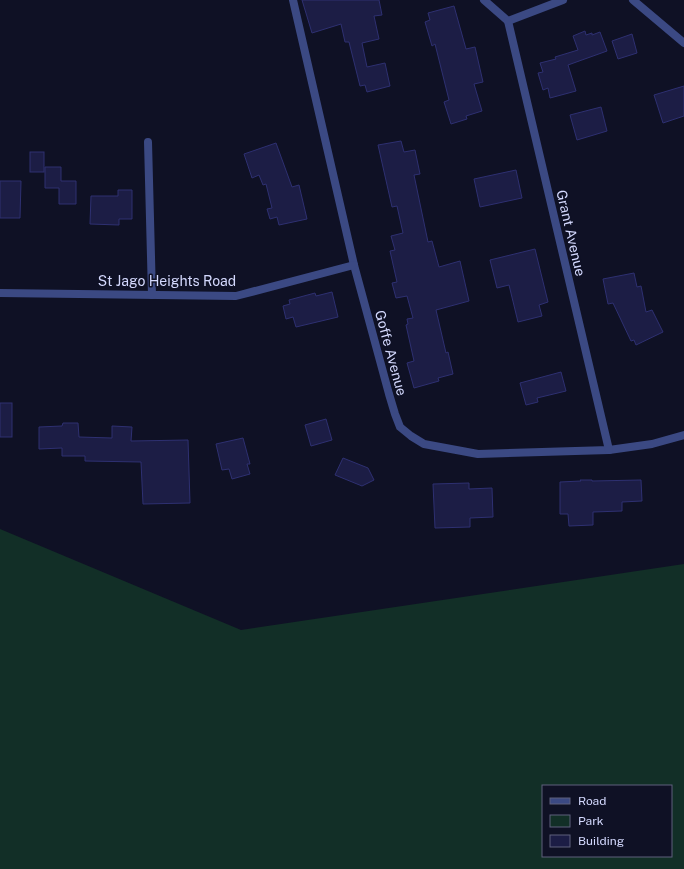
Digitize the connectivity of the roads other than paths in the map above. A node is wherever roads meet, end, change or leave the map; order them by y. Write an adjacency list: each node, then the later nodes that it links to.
1 (293, 0): 8 (street, Goffe Avenue)
2 (484, 0): 5 (street)
3 (563, 0): 5 (street)
4 (633, 0): 6 (street)
5 (508, 21): 12 (street, Grant Avenue)
6 (684, 43)
7 (148, 142): 10 (street)
8 (354, 265): 10 (street, St Jago Heights Road); 12 (street, Goffe Avenue)
9 (0, 293): 10 (street, St Jago Heights Road)
10 (152, 295)
11 (684, 435): 12 (street, Goffe Avenue)
12 (609, 450)

